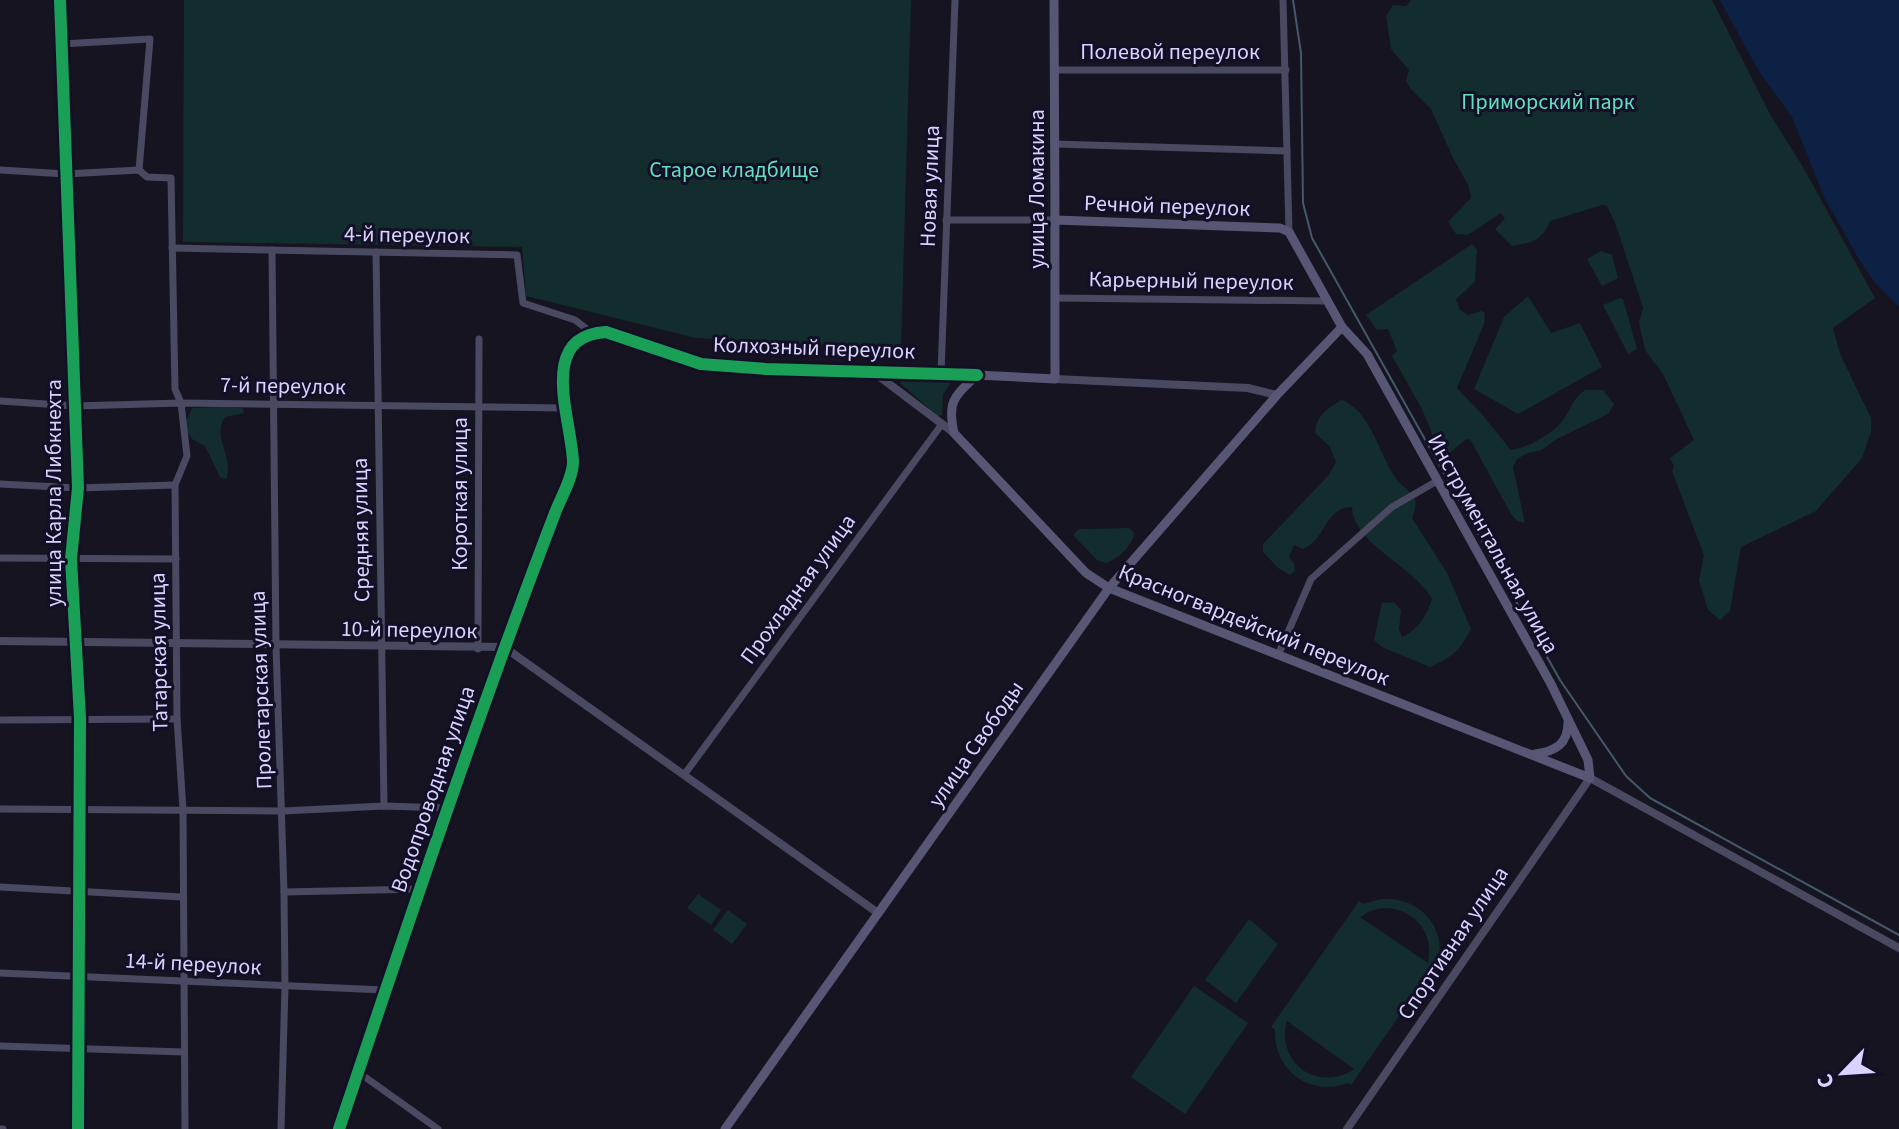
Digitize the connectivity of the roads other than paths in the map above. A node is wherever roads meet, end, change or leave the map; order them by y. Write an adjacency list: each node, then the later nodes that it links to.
1 (60, 0): 5 (street, улица Карла Либкнехта)
2 (955, 0): 13 (street, Новая улица)
3 (1054, 0): 6 (main road, улица Ломакина)
4 (1283, 0): 7 (street, Инструментальная улица)
5 (61, 44): 11 (street); 12 (street, улица Карла Либкнехта)
6 (1054, 70): 7 (street, Полевой переулок); 8 (main road, улица Ломакина)
7 (1286, 70): 9 (street, Инструментальная улица)
8 (1054, 144): 9 (street); 14 (main road, улица Ломакина)
9 (1287, 151): 15 (street, Инструментальная улица)
10 (0, 170): 12 (street)
11 (139, 170): 12 (street); 16 (street, Татарская улица)
12 (66, 174): 33 (street, улица Карла Либкнехта)
13 (946, 220): 14 (street, Речной переулок); 24 (street, Новая улица)
14 (1055, 220): 15 (main road, Речной переулок); 19 (main road, улица Ломакина)
15 (1289, 232): 20 (main road, Инструментальная улица)
16 (172, 248): 17 (street, 4-й переулок); 30 (street, Татарская улица)
17 (272, 250): 18 (street, 4-й переулок); 31 (street, Пролетарская улица)
18 (376, 252): 22 (street, 4-й переулок); 32 (street, Средняя улица)
19 (1055, 298): 20 (street, Карьерный переулок); 27 (main road, улица Ломакина)
20 (1327, 301): 21 (main road, Инструментальная улица)
21 (1342, 327): 28 (main road, улица Свободы); 38 (main road, Инструментальная улица)
22 (592, 333): 25 (street, Колхозный переулок); 35 (street)
23 (479, 339): 34 (street, Короткая улица)
24 (941, 373): 25 (street, Колхозный переулок); 26 (street, Колхозный переулок)
25 (876, 374): 36 (street, Красногвардейский переулок)
26 (977, 375): 27 (main road, Колхозный переулок); 37 (main road)
27 (1055, 379): 28 (street, Колхозный переулок)
28 (1277, 395): 45 (main road, улица Свободы)
29 (0, 401): 33 (street, 7-й переулок)
30 (181, 403): 31 (street, 7-й переулок); 33 (street, 7-й переулок); 40 (street, Татарская улица)
31 (274, 404): 32 (street, 7-й переулок); 49 (street, Пролетарская улица)
32 (377, 405): 34 (street, 7-й переулок); 50 (street, Средняя улица)
33 (75, 406): 41 (street, улица Карла Либкнехта)
34 (478, 406): 35 (street, 7-й переулок); 52 (street, Короткая улица)
35 (565, 408): 51 (street, Водопроводная улица)
36 (942, 424): 37 (street, Красногвардейский переулок); 59 (street, Прохладная улица)
37 (954, 433): 45 (main road, Красногвардейский переулок)
38 (1437, 481): 53 (street); 55 (main road, Инструментальная улица)
39 (0, 484): 41 (street)
40 (175, 485): 41 (street); 44 (street, Татарская улица)
41 (78, 488): 43 (street, улица Карла Либкнехта)
42 (0, 558): 43 (street)
43 (71, 559): 44 (street); 47 (street, улица Карла Либкнехта)
44 (176, 559): 48 (street, Татарская улица)
45 (1109, 588): 53 (main road, Красногвардейский переулок); 72 (main road, улица Свободы)
46 (0, 641): 47 (street, 10-й переулок)
47 (77, 642): 48 (street, 10-й переулок); 54 (street, улица Карла Либкнехта)
48 (177, 645): 49 (street, 10-й переулок); 56 (street, Татарская улица)
49 (276, 646): 50 (street, 10-й переулок); 66 (street, Пролетарская улица)
50 (380, 647): 52 (street, 10-й переулок); 61 (street, Средняя улица)
51 (504, 647): 52 (street, 10-й переулок); 59 (street, 10-й переулок); 62 (street, Водопроводная улица)
52 (478, 649)
53 (1279, 653): 58 (main road, Красногвардейский переулок)
54 (80, 718): 56 (street); 57 (street); 64 (street, улица Карла Либкнехта)
55 (1568, 718): 58 (main road); 60 (main road, Инструментальная улица)
56 (177, 719): 65 (street, Татарская улица)
57 (0, 720)
58 (1532, 755): 60 (main road, Красногвардейский переулок)
59 (684, 775): 72 (street, 10-й переулок)
60 (1590, 778): 73 (street); 89 (street, Спортивная улица)
61 (384, 806): 62 (street); 66 (street)
62 (448, 808): 68 (street, Водопроводная улица)
63 (0, 809): 64 (street)
64 (79, 809): 65 (street); 69 (street, улица Карла Либкнехта)
65 (183, 809): 66 (street); 71 (street, Татарская улица)
66 (283, 811): 70 (street, Пролетарская улица)
67 (0, 887): 69 (street)
68 (421, 889): 70 (street); 78 (street, Водопроводная улица)
69 (79, 890): 71 (street); 75 (street, улица Карла Либкнехта)
70 (284, 892): 77 (street, Пролетарская улица)
71 (182, 897): 76 (street, Татарская улица)
72 (878, 913): 88 (main road, улица Свободы)
73 (1899, 948)
74 (0, 973): 75 (street, 14-й переулок)
75 (78, 976): 76 (street, 14-й переулок); 80 (street, улица Карла Либкнехта)
76 (184, 983): 77 (street, 14-й переулок); 81 (street, Татарская улица)
77 (285, 986): 78 (street, 14-й переулок); 85 (street, Пролетарская улица)
78 (384, 990): 82 (street, Водопроводная улица)
79 (0, 1046): 80 (street)
80 (79, 1049): 81 (street); 83 (street, улица Карла Либкнехта)
81 (183, 1052): 84 (street, Татарская улица)
82 (358, 1072): 86 (street, Водопроводная улица); 87 (street)
83 (78, 1129)
84 (185, 1129)
85 (281, 1129)
86 (339, 1129)
87 (438, 1129)
88 (725, 1129)
89 (1347, 1129)

